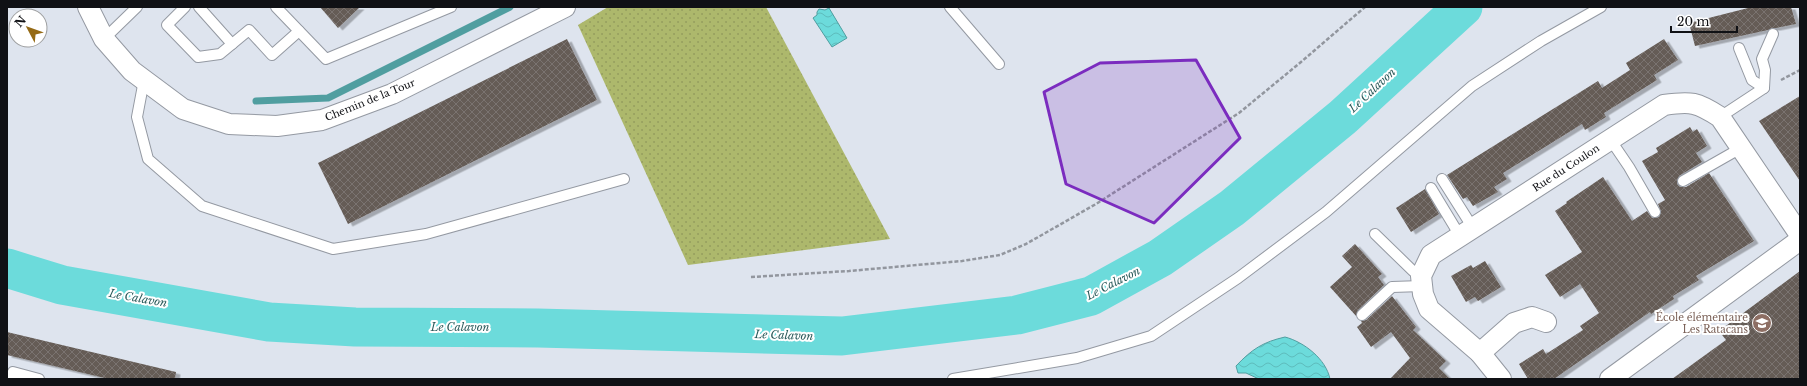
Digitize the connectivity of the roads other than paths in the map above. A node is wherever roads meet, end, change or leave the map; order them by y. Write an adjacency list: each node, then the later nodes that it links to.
1 (88, 7): 12 (street, Chemin de la Tour)
2 (137, 7): 12 (lane)
3 (185, 7): 13 (lane)
4 (199, 7): 13 (lane)
5 (276, 7): 10 (lane)
6 (565, 7): 16 (street, Chemin de la Tour)
7 (950, 7): 15 (lane)
8 (1601, 7): 36 (lane)
9 (447, 8): 10 (lane)
10 (299, 31): 13 (lane)
11 (1773, 34): 17 (lane)
12 (104, 39): 16 (street, Chemin de la Tour)
13 (232, 44)
14 (1739, 48): 17 (lane)
15 (999, 64)
16 (144, 80): 21 (lane)
17 (1764, 88): 18 (lane)
18 (1720, 117): 19 (street, Rue du Coulon); 20 (street, Rue du Coulon)
19 (1610, 139): 25 (lane); 26 (street, Rue du Coulon)
20 (1740, 148): 23 (lane); 28 (street, Rue du Coulon)
21 (624, 179)
22 (1442, 179): 26 (lane)
23 (1683, 181)
24 (1431, 188): 26 (lane)
25 (1655, 212)
26 (1466, 232): 30 (street, Rue du Coulon)
27 (1375, 234): 30 (lane)
28 (1800, 235)
29 (1800, 240): 38 (street)
30 (1421, 281): 31 (lane); 33 (street)
31 (1362, 315)
32 (1546, 322): 33 (street)
33 (1480, 353): 37 (street)
34 (10, 379): 35 (lane)
35 (39, 379)
36 (953, 379)
37 (1501, 379)
38 (1610, 379)

